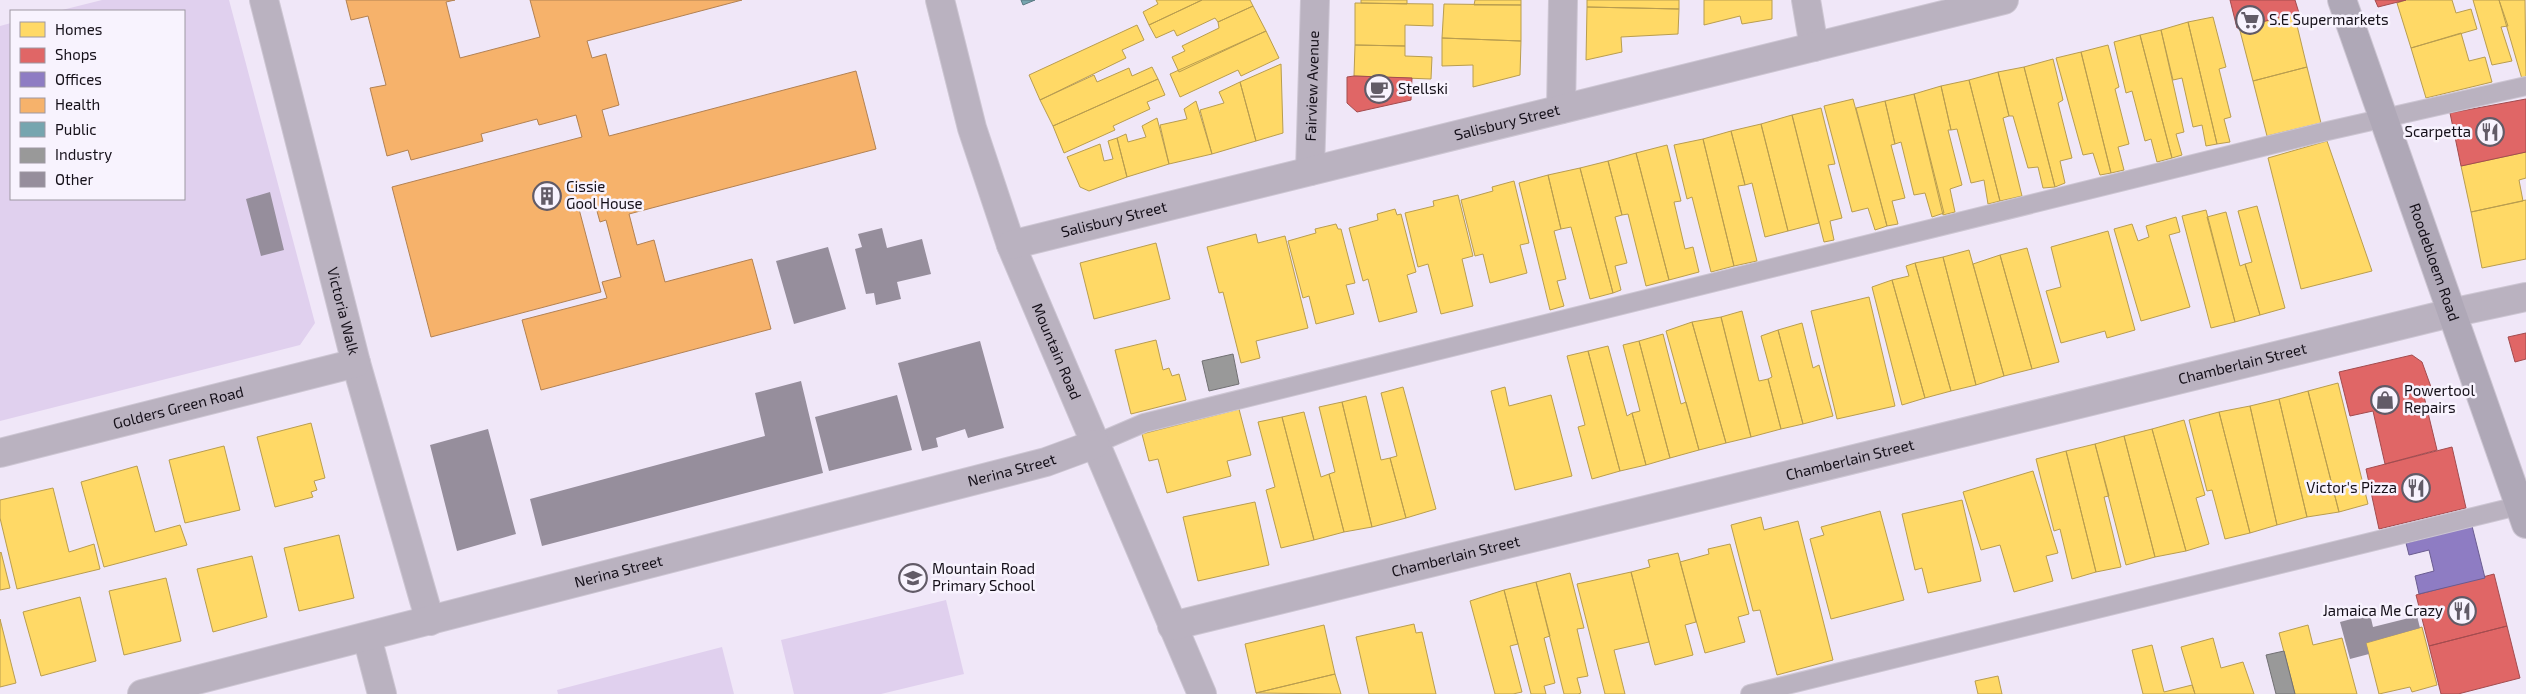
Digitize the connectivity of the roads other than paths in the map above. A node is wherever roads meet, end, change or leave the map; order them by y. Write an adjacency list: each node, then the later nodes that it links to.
1 (264, 0): 16 (street, Victoria Walk)
2 (940, 0): 13 (street, Mountain Road)
3 (1315, 0): 12 (street, Fairview Avenue)
4 (1563, 0): 10 (street)
5 (1806, 0): 8 (street)
6 (2004, 0): 8 (street, Salisbury Street)
7 (2342, 0): 11 (street, Roodebloem Road)
8 (1814, 47): 10 (street, Salisbury Street)
9 (2526, 86): 11 (lane)
10 (1561, 109): 12 (street, Salisbury Street)
11 (2383, 118): 15 (street, Roodebloem Road); 17 (lane)
12 (1310, 171): 13 (street, Salisbury Street)
13 (1011, 245): 17 (street, Mountain Road)
14 (2526, 297): 15 (street, Chamberlain Street)
15 (2451, 313): 19 (street, Roodebloem Road); 21 (street, Chamberlain Street)
16 (356, 363): 18 (street, Golders Green Road); 20 (street, Victoria Walk)
17 (1095, 444): 20 (street, Nerina Street); 21 (street, Mountain Road)
18 (0, 452)
19 (2524, 511): 26 (lane)
20 (430, 621): 22 (street, Nerina Street)
21 (1172, 626): 25 (street, Mountain Road)
22 (367, 637): 23 (street, Nerina Street); 24 (street)
23 (142, 694)
24 (382, 694)
25 (1202, 694)
26 (1750, 694)

